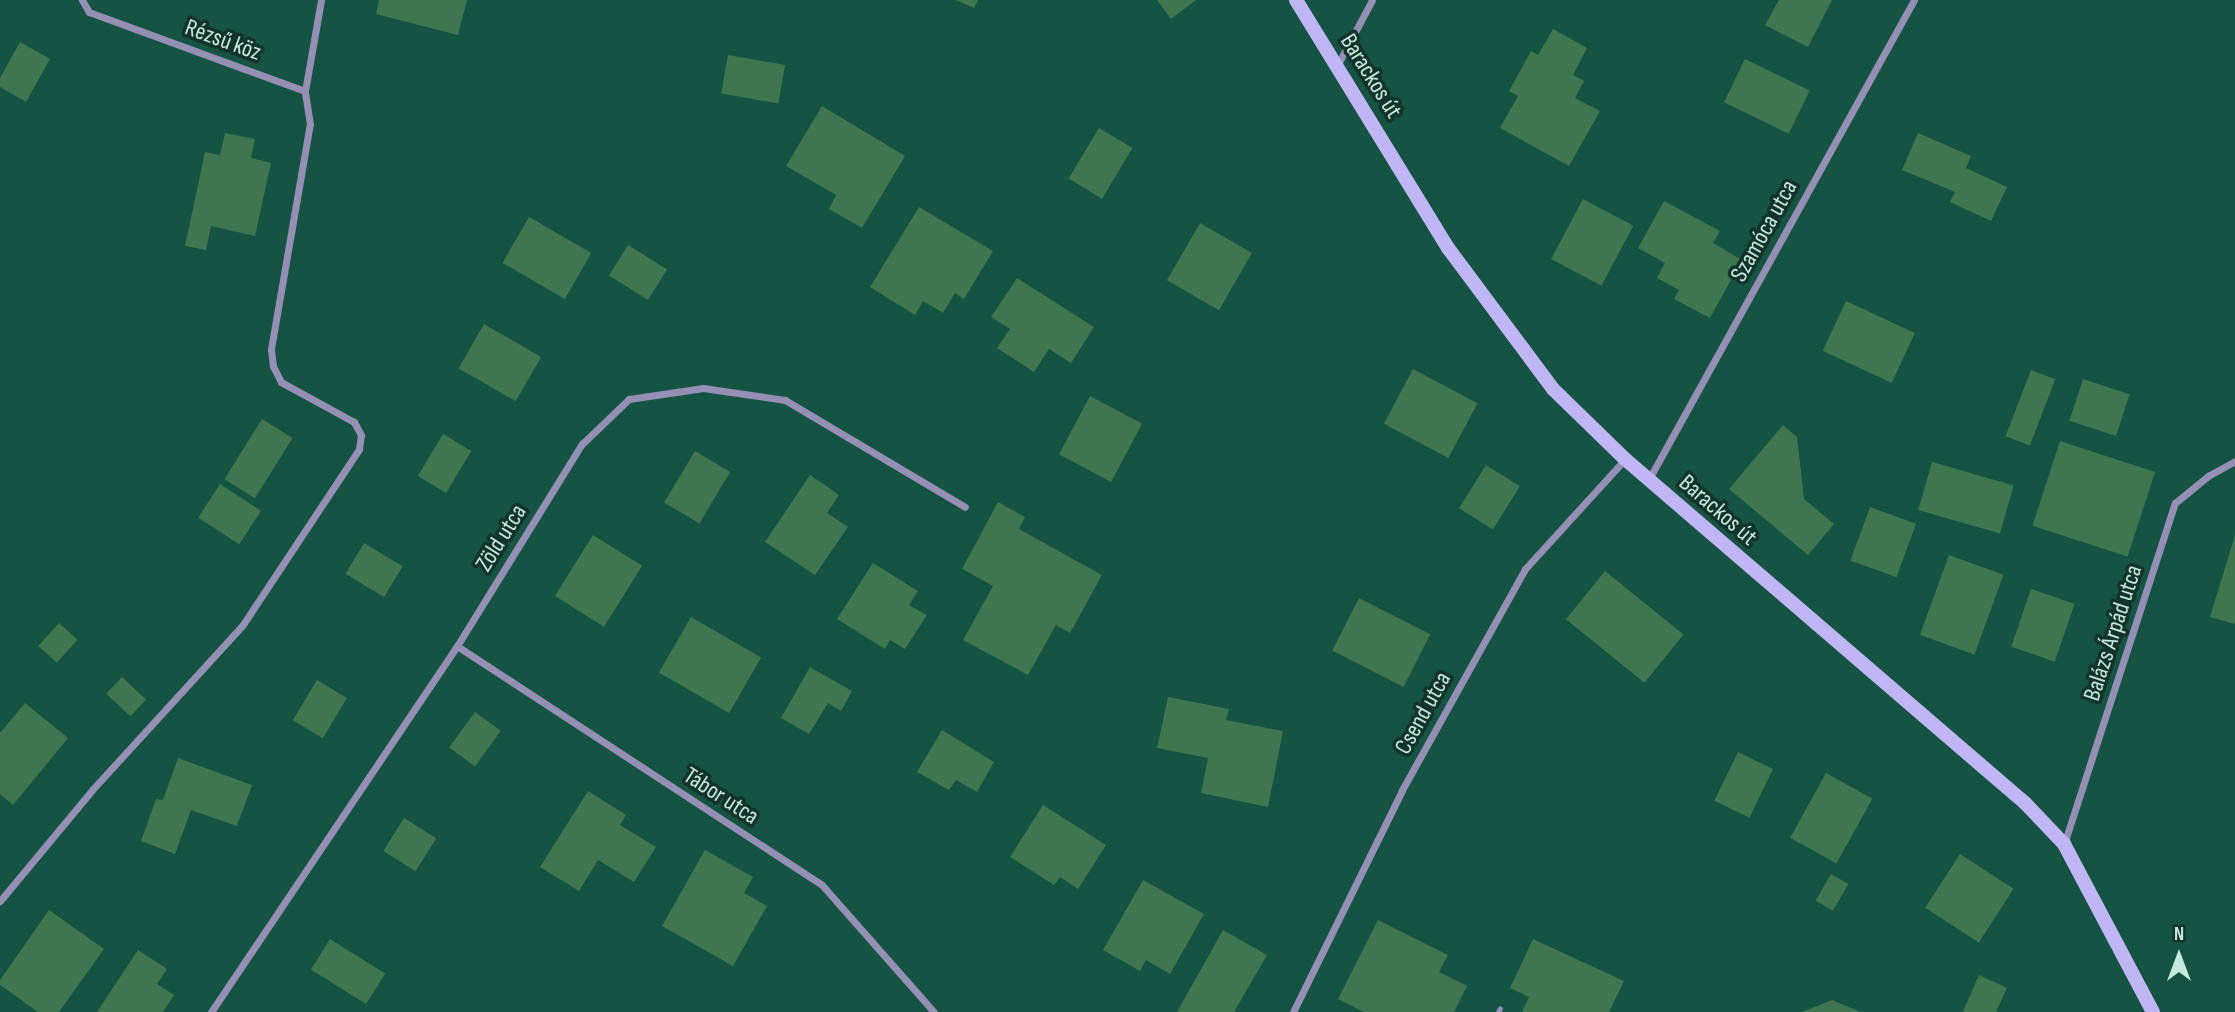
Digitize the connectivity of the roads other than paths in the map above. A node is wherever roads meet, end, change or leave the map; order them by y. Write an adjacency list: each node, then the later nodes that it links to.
1 (82, 0): 7 (street, Rézsű köz)
2 (321, 0): 7 (street)
3 (1296, 0): 6 (street, Barackos út)
4 (1372, 0): 6 (street)
5 (1914, 0): 10 (street, Szamóca utca)
6 (1338, 64): 8 (street, Barackos út)
7 (305, 91): 14 (street)
8 (1625, 459): 10 (street, Barackos út); 17 (street, Csend utca)
9 (2235, 461): 13 (street, Balázs Árpád utca)
10 (1649, 480): 13 (street, Barackos út)
11 (965, 507): 12 (street, Zöld utca)
12 (457, 646): 15 (street, Zöld utca); 16 (street, Tábor utca)
13 (2064, 844): 18 (street, Barackos út)
14 (0, 901)
15 (211, 1012)
16 (934, 1012)
17 (1293, 1012)
18 (2153, 1012)

